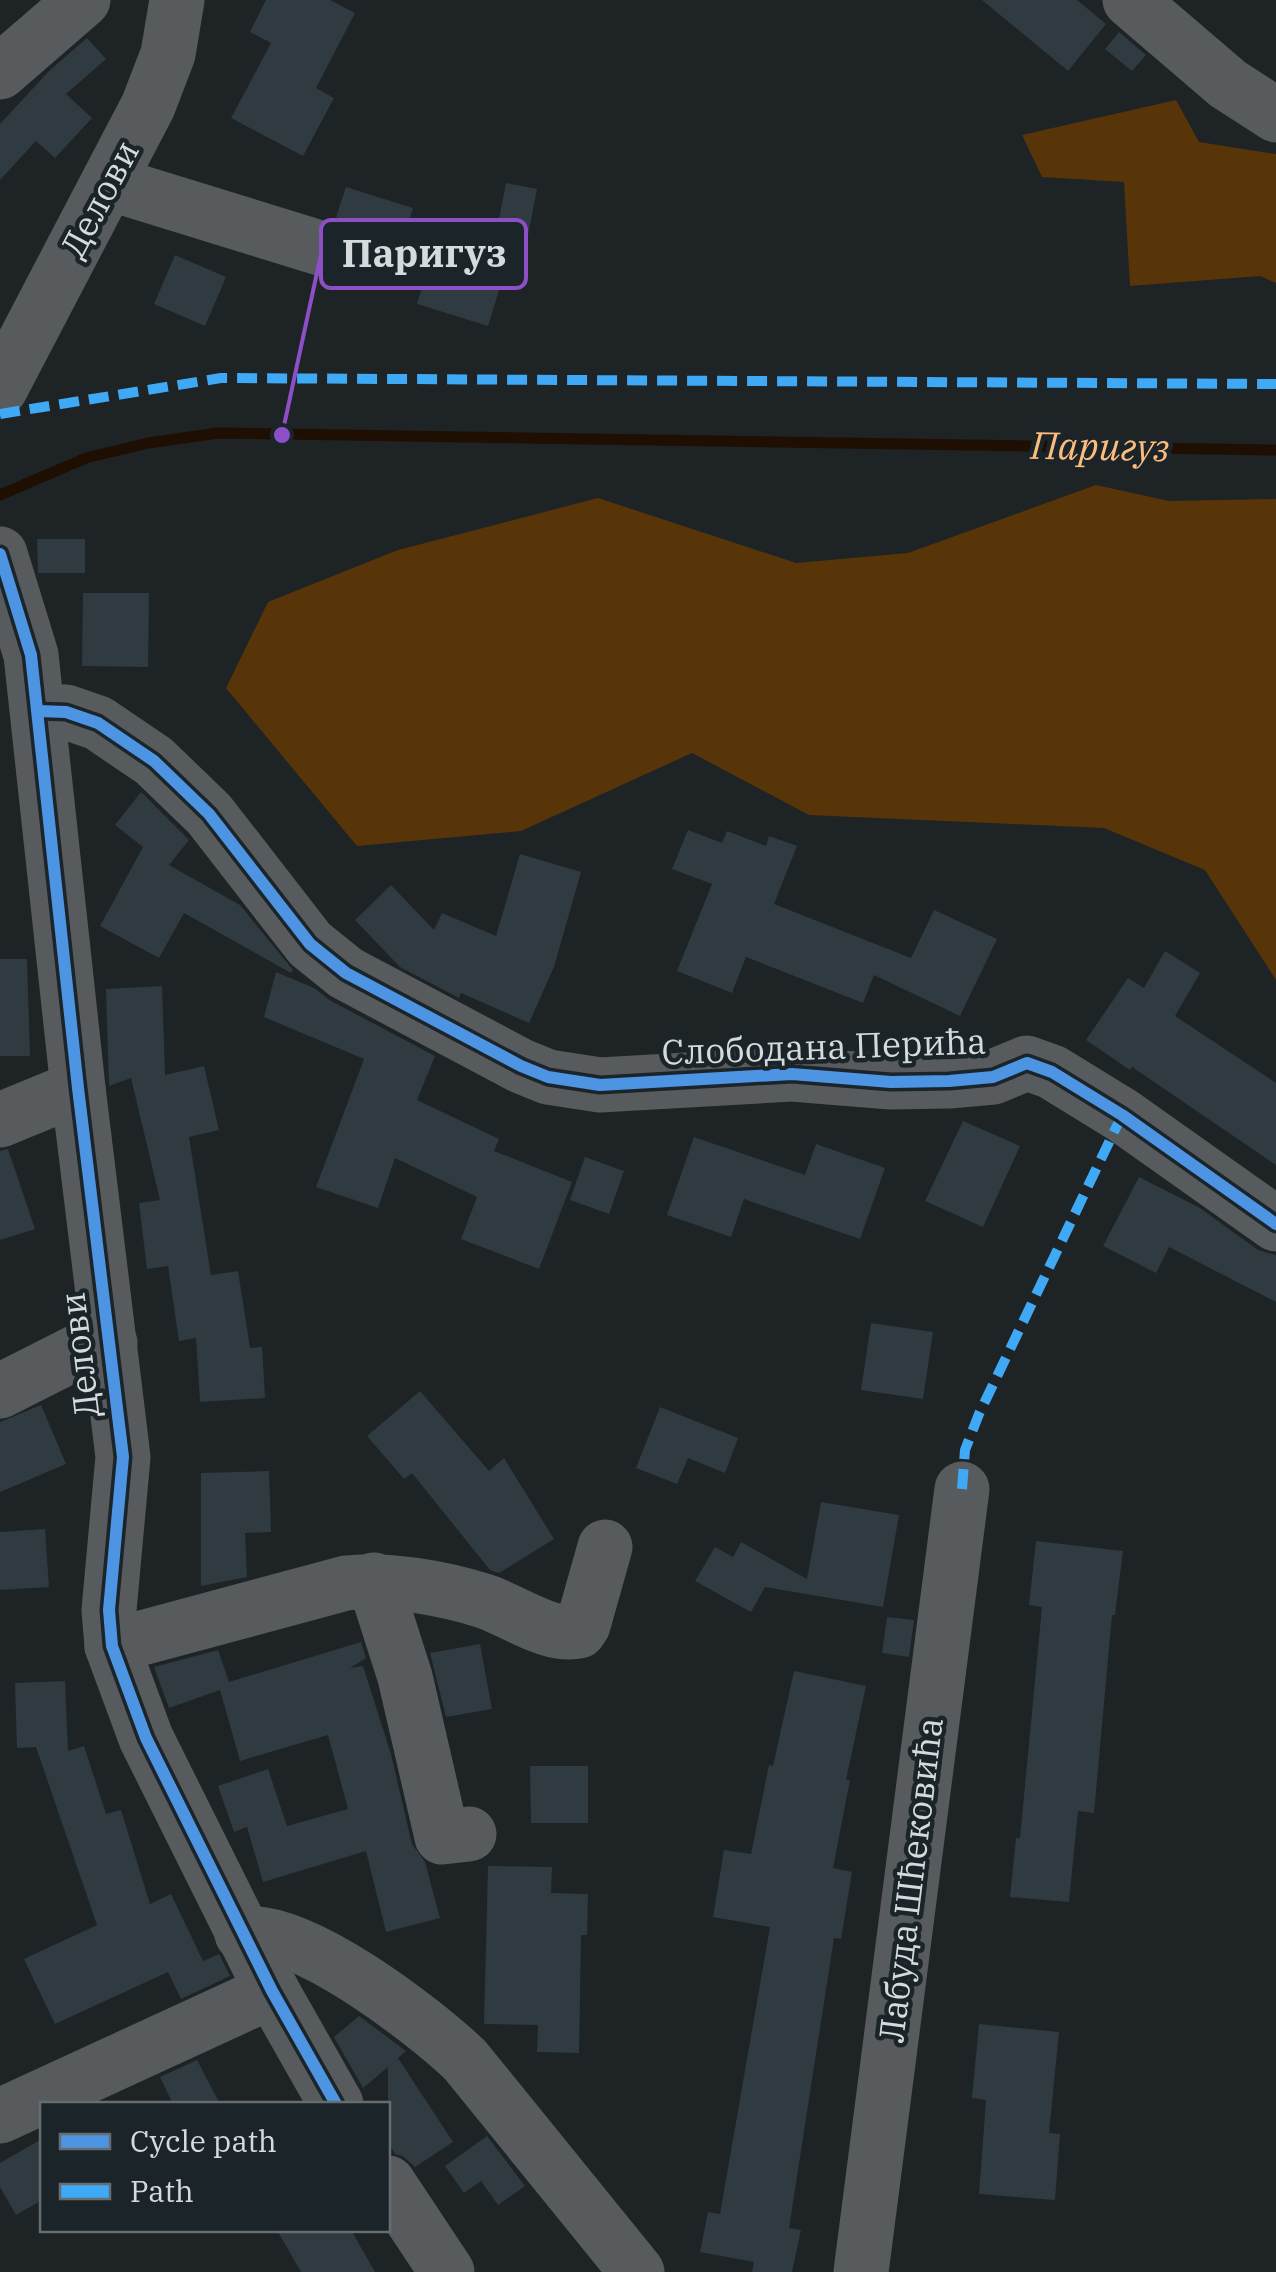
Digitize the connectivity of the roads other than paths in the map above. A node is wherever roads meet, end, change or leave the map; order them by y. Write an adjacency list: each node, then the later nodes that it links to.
1 (83, 0): 4 (street)
2 (177, 0): 6 (street, Делови)
3 (1130, 0): 5 (street)
4 (0, 72)
5 (1276, 116)
6 (109, 184): 7 (street); 8 (street, Делови)
7 (349, 258)
8 (0, 390)
9 (0, 554): 10 (street, Делови)
10 (38, 710): 11 (street, Делови); 13 (street, Слободана Перића)
11 (78, 1088): 12 (street); 14 (street, Делови)
12 (0, 1120)
13 (1276, 1224)
14 (110, 1343): 15 (street); 19 (street, Делови)
15 (0, 1391)
16 (962, 1489): 28 (street, Лабуда Шћековића)
17 (605, 1547): 18 (street)
18 (374, 1580): 19 (street); 20 (street)
19 (112, 1646): 21 (street, Делови)
20 (469, 1834)
21 (242, 1934): 22 (street, Делови); 27 (street)
22 (272, 1992): 23 (street, Делови); 24 (street)
23 (335, 2102)
24 (0, 2116)
25 (390, 2186): 26 (street)
26 (446, 2272)
27 (637, 2272)
28 (861, 2272)

